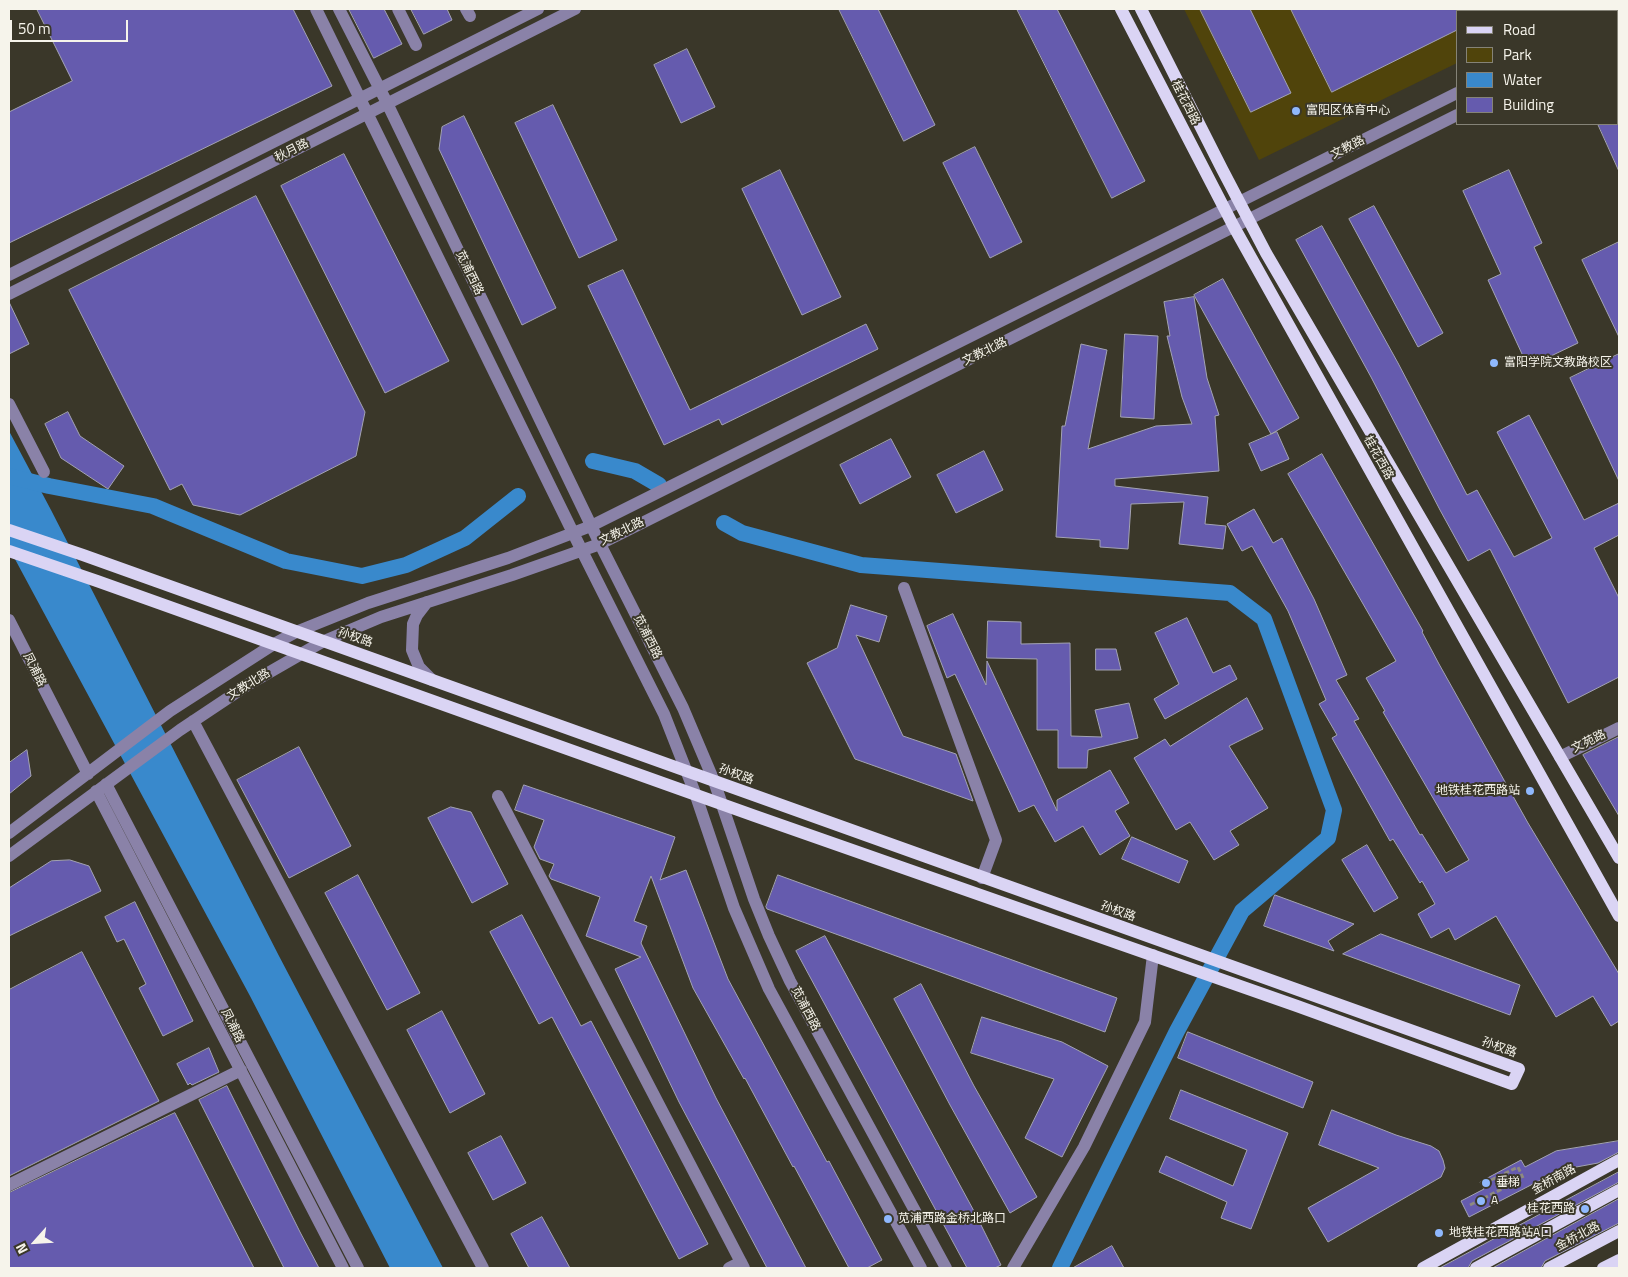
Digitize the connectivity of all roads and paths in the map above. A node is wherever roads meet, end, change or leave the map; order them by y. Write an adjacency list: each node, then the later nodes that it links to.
1 (316, 9): 11 (street, 苋浦西路)
2 (339, 9): 9 (street, 苋浦西路)
3 (398, 9): 8 (street)
4 (538, 9): 9 (street, 秋月路)
5 (575, 9): 12 (street, 秋月路)
6 (1122, 9): 16 (main road, 桂花西路)
7 (1141, 9): 15 (main road, 桂花西路)
8 (416, 45)
9 (380, 88): 11 (street, 秋月路); 12 (street, 苋浦西路)
10 (1456, 94): 15 (street, 文教路)
11 (360, 98): 13 (street, 苋浦西路); 19 (street, 秋月路)
12 (387, 103): 13 (street, 秋月路); 23 (street, 苋浦西路)
13 (368, 114): 20 (street, 秋月路); 25 (street, 苋浦西路)
14 (1456, 116): 17 (street, 文教路)
15 (1239, 202): 16 (street, 文教北路); 17 (main road, 桂花西路)
16 (1224, 209): 18 (main road, 桂花西路); 23 (street, 文教北路)
17 (1249, 220): 18 (street, 文教北路); 39 (main road, 桂花西路)
18 (1234, 227): 26 (street, 文教北路); 51 (main road, 桂花西路)
19 (9, 275)
20 (9, 294)
21 (9, 404): 22 (street)
22 (44, 472)
23 (591, 526): 25 (street, 文教北路); 26 (street, 苋浦西路)
24 (9, 530): 32 (main road, 孙权路)
25 (574, 534): 28 (street, 苋浦西路); 32 (street, 文教北路)
26 (600, 544): 28 (street, 文教北路); 42 (street, 苋浦西路)
27 (9, 551): 34 (main road, 孙权路)
28 (582, 551): 30 (street, 文教北路); 40 (street, 苋浦西路)
29 (904, 588): 50 (street)
30 (427, 602): 33 (street, 文教北路); 36 (street)
31 (9, 620): 41 (street, 凤浦路)
32 (296, 632): 33 (main road, 孙权路); 34 (street, 文教北路)
33 (322, 642): 35 (street, 文教北路); 36 (main road, 孙权路)
34 (274, 644): 35 (main road, 孙权路); 41 (street, 文教北路)
35 (300, 653): 37 (street, 文教北路); 44 (main road, 孙权路)
36 (432, 680): 40 (main road, 孙权路)
37 (193, 721): 43 (street, 文教北路); 66 (street)
38 (1619, 728): 39 (street, 文苑路)
39 (1560, 757): 49 (main road, 桂花西路)
40 (686, 770): 42 (main road, 孙权路); 44 (street, 苋浦西路)
41 (88, 774): 47 (street, 文教北路)
42 (714, 781): 46 (street, 苋浦西路); 50 (main road, 孙权路)
43 (101, 788): 48 (street, 文教北路); 53 (street, 凤浦路); 65 (street, 凤浦路)
44 (695, 793): 46 (main road, 孙权路); 68 (street, 苋浦西路)
45 (498, 796): 63 (street)
46 (721, 804): 52 (main road, 孙权路); 69 (street, 苋浦西路)
47 (9, 833)
48 (9, 856)
49 (1619, 858)
50 (982, 878): 52 (main road, 孙权路)
51 (1619, 916)
52 (1153, 955): 70 (street)
53 (241, 1070): 57 (street); 64 (street, 凤浦路)
54 (1619, 1160): 71 (main road, 金桥南路)
55 (1523, 1178): 56 (path)
56 (1491, 1180)
57 (9, 1185)
58 (1506, 1187): 60 (path)
59 (1619, 1190): 72 (main road, 金桥北路)
60 (1470, 1206)
61 (1619, 1230): 73 (main road, 金桥北路)
62 (1619, 1260): 74 (main road)
63 (742, 1265): 67 (street)
64 (343, 1268)
65 (358, 1268)
66 (483, 1268)
67 (729, 1268)
68 (921, 1268)
69 (946, 1268)
70 (1013, 1268)
71 (1422, 1268)
72 (1476, 1268)
73 (1549, 1268)
74 (1603, 1268)

